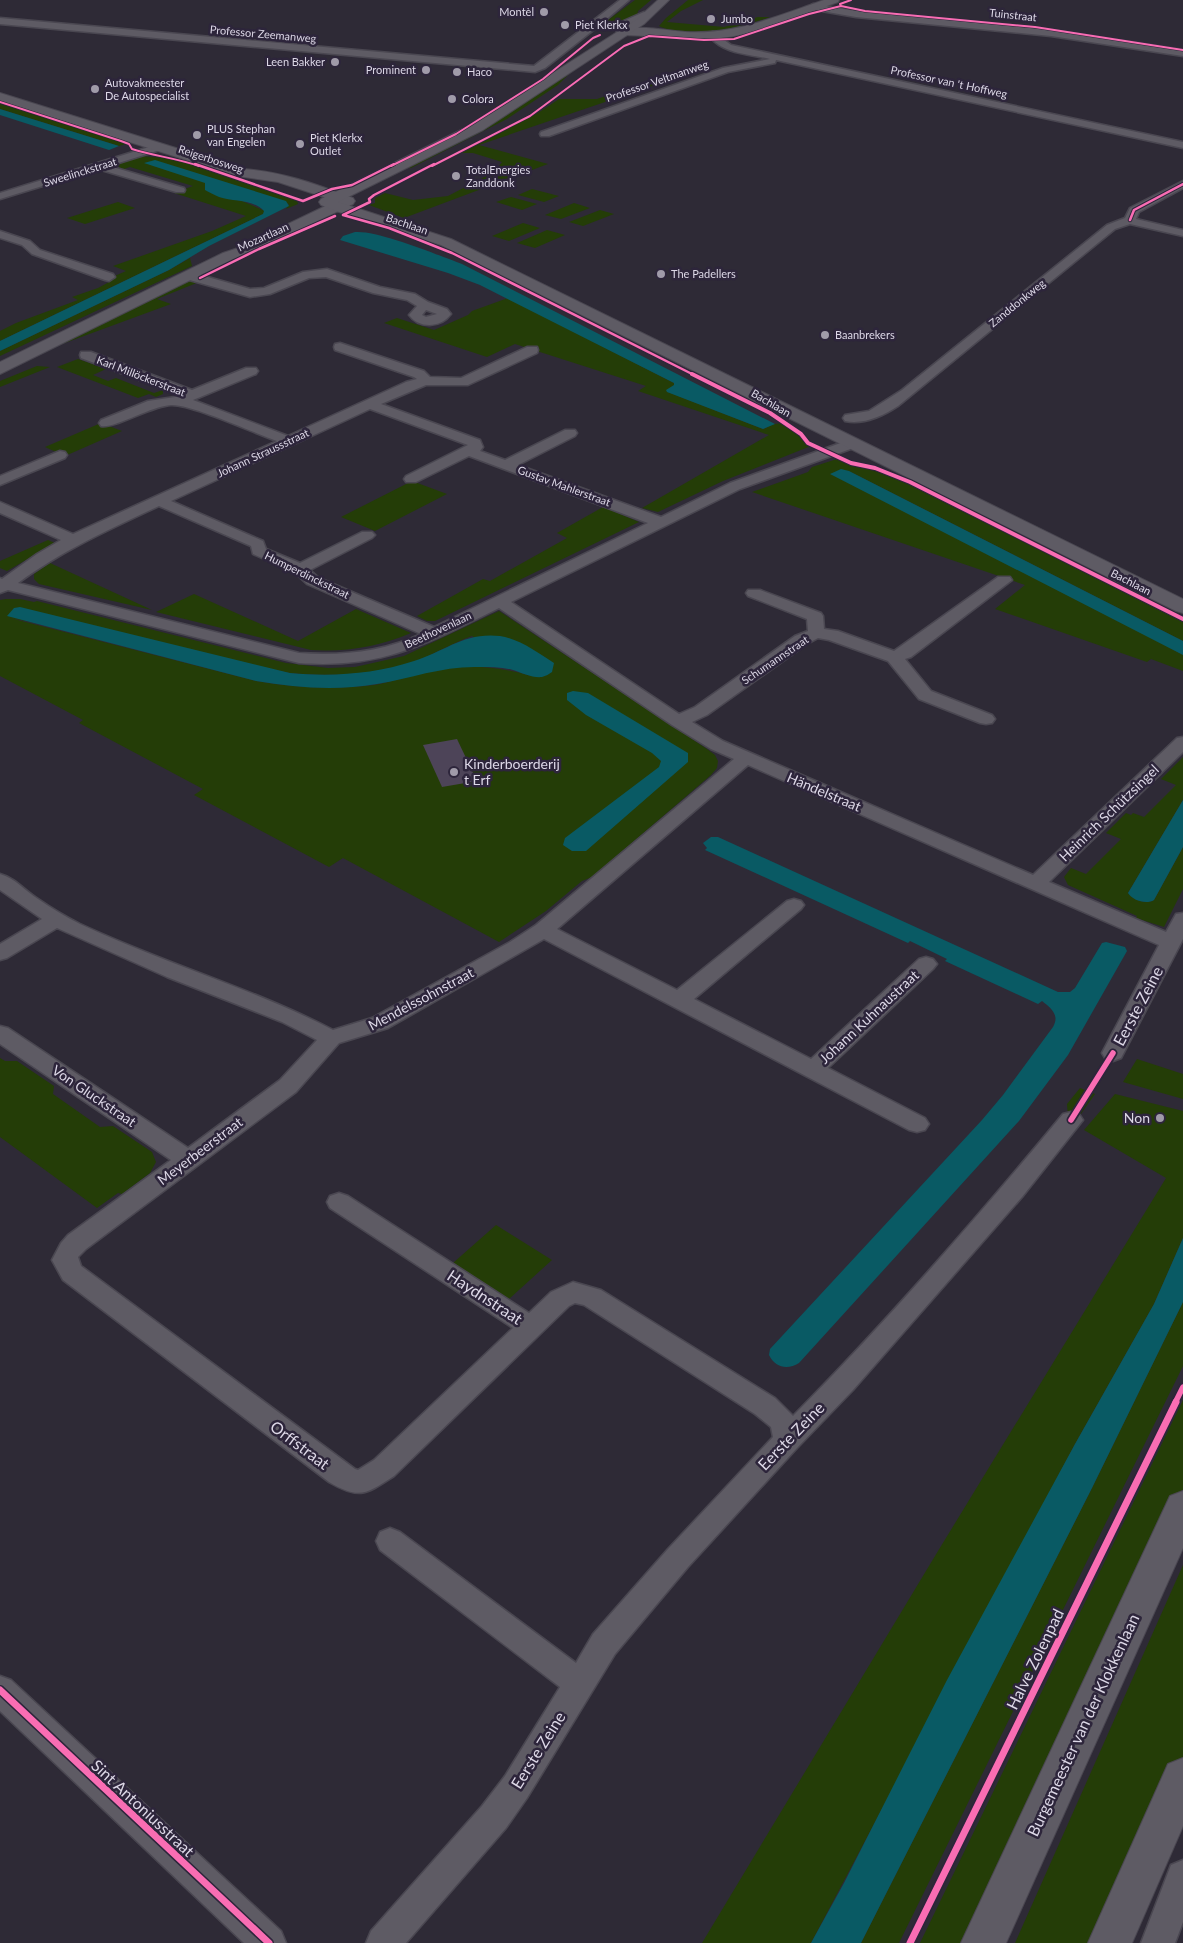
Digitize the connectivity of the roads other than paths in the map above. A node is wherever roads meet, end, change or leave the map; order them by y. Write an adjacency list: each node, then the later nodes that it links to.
1 (625, 0): 8 (street)
2 (664, 0): 6 (main road)
3 (834, 0): 5 (main road)
4 (675, 6): 9 (main road)
5 (813, 7): 10 (main road); 11 (street, Tuinstraat)
6 (647, 14): 8 (street); 9 (main road)
7 (0, 21): 8 (street, Professor Zeemanweg)
8 (591, 27): 9 (street)
9 (630, 30): 10 (main road); 23 (main road, Mozartlaan)
10 (713, 35): 12 (street, Professor van 't Hoffweg)
11 (1183, 53)
12 (780, 58): 14 (street, Professor Veltmanweg); 15 (street, Professor van 't Hoffweg)
13 (0, 97): 16 (main road, Reigerbosweg)
14 (545, 134)
15 (1183, 145)
16 (159, 147): 17 (street, Sweelinckstraat); 23 (main road, Reigerbosweg)
17 (99, 166): 20 (street, Sweelinckstraat); 21 (street)
18 (8, 184): 20 (street)
19 (1183, 184): 24 (street, Zanddonkweg)
20 (24, 189): 22 (street, Sweelinckstraat)
21 (180, 190)
22 (0, 196)
23 (337, 202): 27 (main road, Mozartlaan); 42 (main road, Bachlaan)
24 (1130, 220): 25 (street); 38 (street, Zanddonkweg)
25 (1183, 233)
26 (0, 234): 28 (street)
27 (190, 276): 29 (street); 33 (main road, Mozartlaan)
28 (109, 277)
29 (424, 305)
30 (340, 347): 35 (street)
31 (532, 350): 35 (street, Johann Straussstraat)
32 (86, 355): 36 (street, Karl Millöckerstraat)
33 (0, 369)
34 (251, 371): 36 (street)
35 (426, 381): 37 (street, Johann Straussstraat)
36 (188, 398): 39 (street); 41 (street, Karl Millöckerstraat)
37 (369, 404): 41 (street, Johann Straussstraat); 43 (street, Gustav Mahlerstraat)
38 (850, 418)
39 (106, 423)
40 (570, 433): 45 (street)
41 (289, 441): 48 (street, Johann Straussstraat)
42 (850, 444): 50 (street, Beethovenlaan); 58 (main road, Bachlaan)
43 (472, 449): 45 (street, Gustav Mahlerstraat); 46 (street)
44 (60, 455): 47 (street)
45 (506, 465): 50 (street, Gustav Mahlerstraat)
46 (411, 479)
47 (0, 480)
48 (159, 501): 52 (street, Johann Straussstraat); 53 (street, Humperdinckstraat)
49 (0, 507): 52 (street)
50 (661, 522): 57 (street, Beethovenlaan)
51 (367, 535): 53 (street)
52 (73, 540): 55 (street, Johann Straussstraat)
53 (300, 569): 59 (street, Humperdinckstraat)
54 (1004, 580): 61 (street)
55 (2, 585): 59 (street, Beethovenlaan)
56 (754, 593): 60 (street)
57 (499, 601): 59 (street, Beethovenlaan); 63 (street, Händelstraat)
58 (1183, 607)
59 (434, 633)
60 (816, 633): 61 (street, Schumannstraat); 63 (street, Schumannstraat)
61 (894, 657): 62 (street)
62 (986, 719)
63 (678, 721): 65 (street, Händelstraat)
64 (1183, 742): 67 (street, Heinrich Schützsingel)
65 (746, 758): 67 (street, Händelstraat); 71 (street, Mendelssohnstraat)
66 (0, 880): 69 (street)
67 (1036, 883): 72 (street, Händelstraat)
68 (794, 905): 75 (street)
69 (56, 919): 73 (street); 77 (street)
70 (1183, 919): 72 (street, Eerste Zeine)
71 (543, 930): 75 (street, Johann Kuhnaustraat); 77 (street, Mendelssohnstraat)
72 (1171, 942): 78 (street, Eerste Zeine)
73 (0, 953)
74 (926, 964): 79 (street, Johann Kuhnaustraat)
75 (679, 1000): 79 (street, Johann Kuhnaustraat)
76 (0, 1033): 82 (street, Von Gluckstraat)
77 (331, 1038): 82 (street, Meyerbeerstraat)
78 (1113, 1053)
79 (813, 1070): 81 (street, Johann Kuhnaustraat)
80 (1071, 1120): 86 (street, Eerste Zeine)
81 (917, 1124)
82 (188, 1160): 84 (street, Meyerbeerstraat)
83 (339, 1202): 85 (street, Haydnstraat)
84 (64, 1258): 85 (street, Orffstraat)
85 (531, 1327): 86 (street, Haydnstraat)
86 (787, 1440): 89 (street, Eerste Zeine)
87 (1183, 1507): 95 (main road, Burgemeester van der Klokkenlaan)
88 (390, 1541): 89 (street)
89 (580, 1684): 94 (street, Eerste Zeine)
90 (0, 1690): 93 (street, Sint Antoniusstraat)
91 (1183, 1778): 96 (main road)
92 (1183, 1878): 97 (street)
93 (269, 1943)
94 (383, 1943)
95 (983, 1943)
96 (1110, 1943)
97 (1158, 1943)

